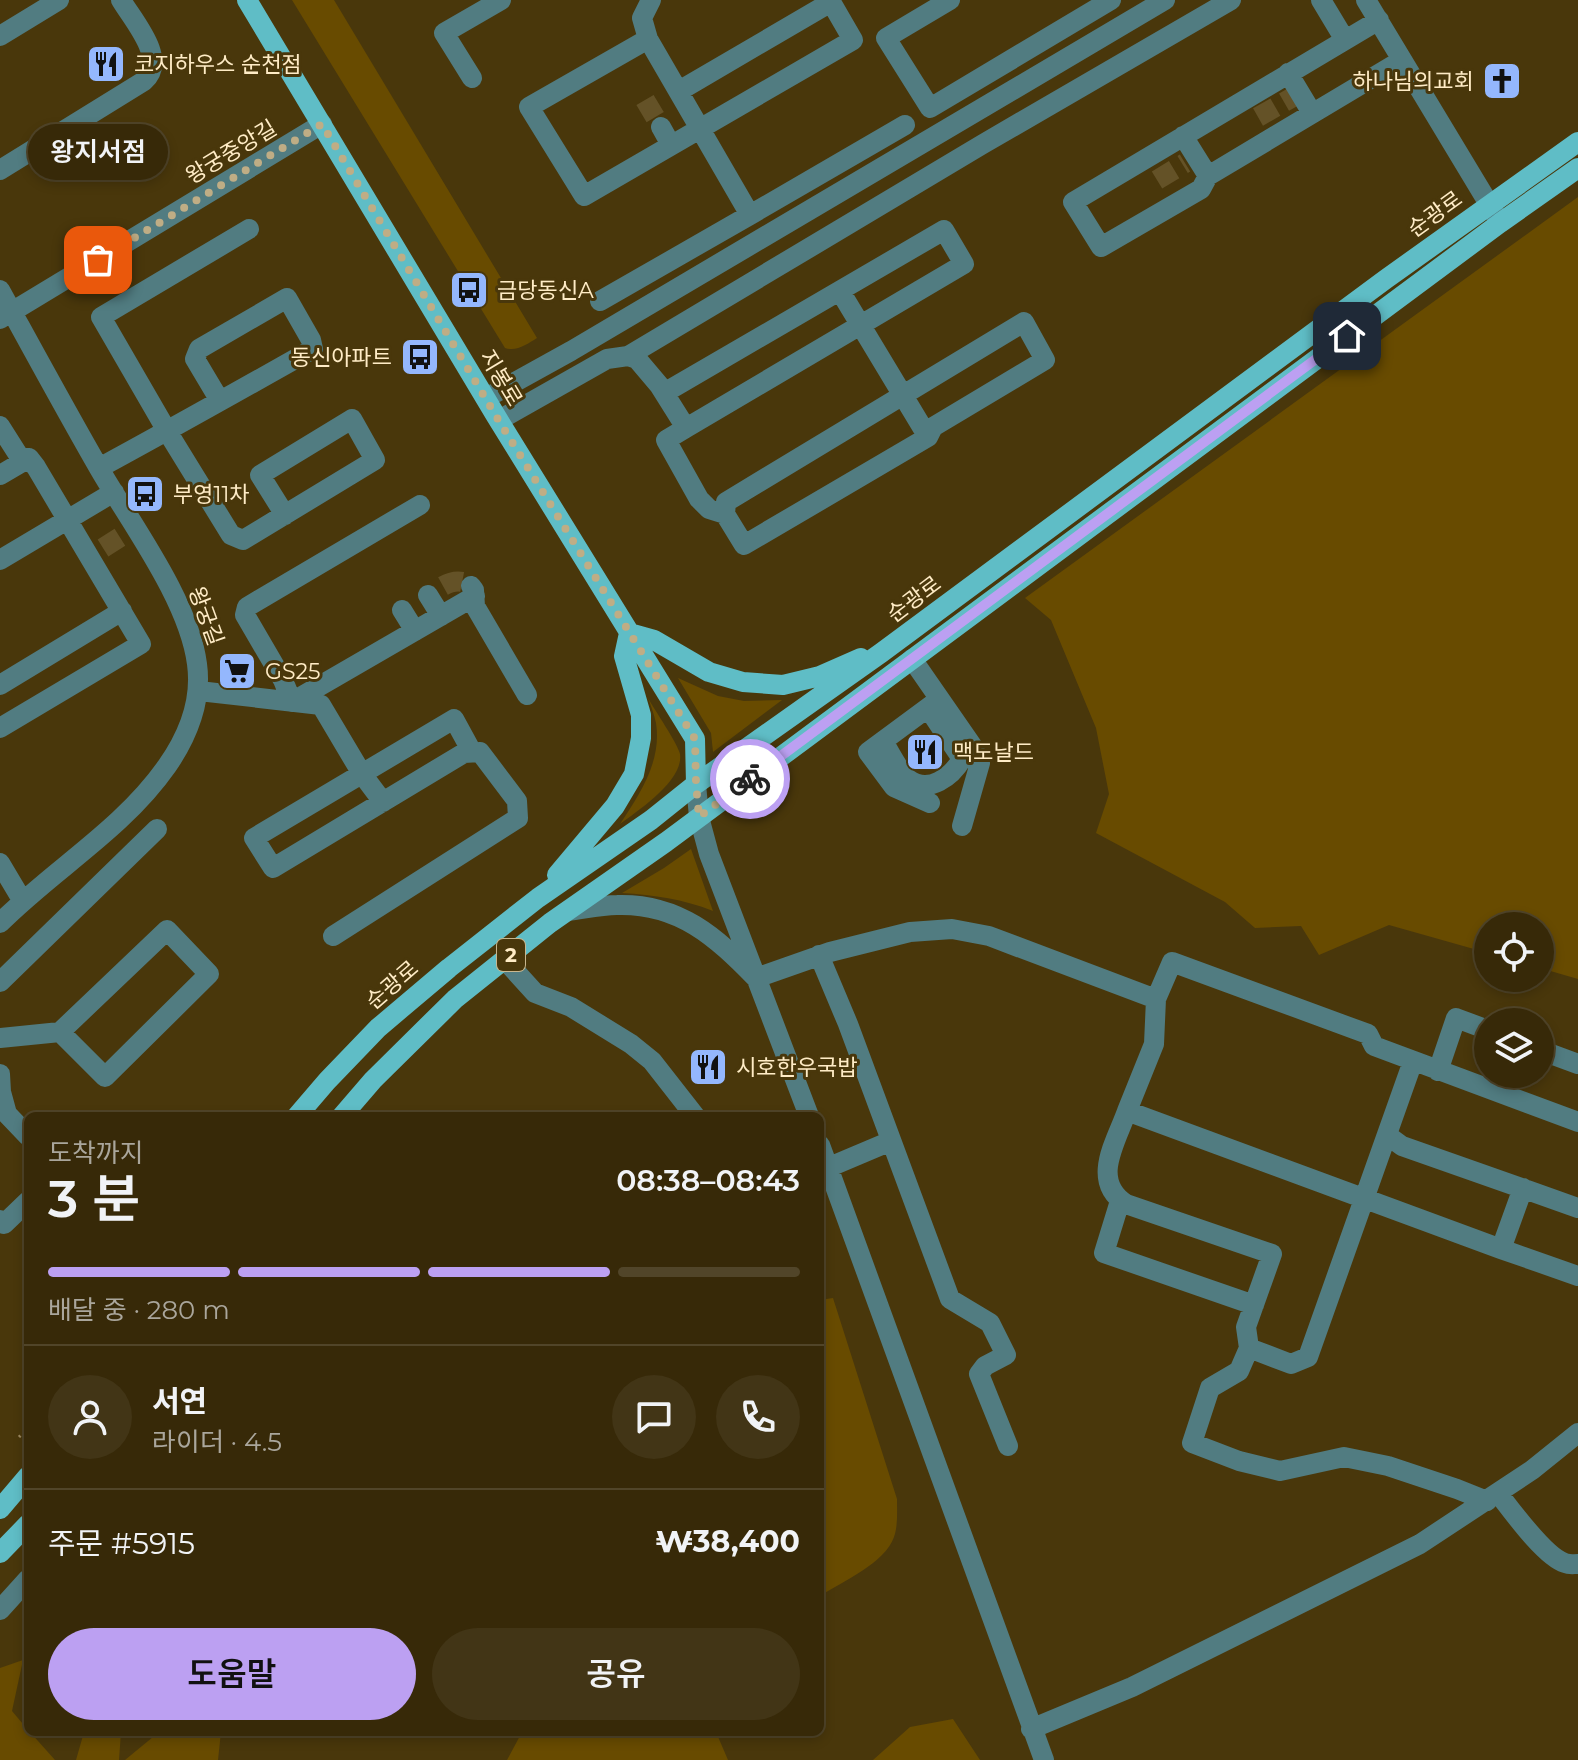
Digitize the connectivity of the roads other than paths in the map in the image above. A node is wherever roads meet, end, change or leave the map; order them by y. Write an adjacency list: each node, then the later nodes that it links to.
1 (59, 0): 13 (street)
2 (121, 0): 27 (street)
3 (247, 0): 21 (main road, 지봉로)
4 (501, 0): 18 (street)
5 (651, 0): 14 (street)
6 (950, 0): 7 (street)
7 (1111, 0)
8 (1165, 0): 40 (street)
9 (1231, 0): 37 (street)
10 (1321, 0): 15 (street)
11 (1366, 0): 12 (street)
12 (1379, 20): 15 (street); 16 (street)
13 (0, 36)
14 (648, 39): 19 (street); 23 (street)
15 (1345, 40): 17 (street)
16 (1402, 60): 20 (street); 29 (street)
17 (1288, 73): 20 (street); 24 (street)
18 (472, 78)
19 (679, 91): 23 (street); 23 (street)
20 (1312, 113): 28 (street)
21 (322, 124): 35 (street, 왕궁중앙길); 40 (main road, 지봉로)
22 (905, 125): 30 (street)
23 (700, 128): 30 (street)
24 (1183, 136): 28 (street); 28 (street)
25 (1578, 142): 29 (main road, 순광로 / 2)
26 (1578, 168): 29 (main road, 순광로 / 2)
27 (0, 170)
28 (1208, 176)
29 (1495, 214): 62 (main road, 순광로 / 2); 63 (main road, 순광로 / 2)
30 (750, 215): 34 (street)
31 (249, 229): 45 (street)
32 (0, 290): 35 (street, 왕궁길)
33 (840, 291): 36 (street); 36 (street); 38 (street)
34 (600, 301)
35 (6, 316): 48 (street, 왕궁길)
36 (861, 324): 39 (street); 44 (street)
37 (628, 356): 38 (street); 42 (street)
38 (664, 393): 44 (street)
39 (903, 395): 46 (street); 46 (street); 52 (street)
40 (486, 398): 42 (main road, 지봉로)
41 (220, 401): 41 (street); 45 (street)
42 (499, 420): 61 (main road, 지봉로)
43 (0, 426): 47 (street)
44 (686, 428): 52 (street)
45 (167, 431): 48 (street); 53 (street)
46 (928, 437): 52 (street)
47 (29, 458): 49 (street); 54 (street)
48 (99, 468): 50 (street, 왕궁길)
49 (0, 475)
50 (114, 492): 54 (street); 65 (street, 왕궁길)
51 (420, 505): 67 (street)
52 (725, 514)
53 (285, 515): 53 (street)
54 (67, 520): 55 (street); 58 (street)
55 (0, 560)
56 (428, 595): 59 (street)
57 (402, 610): 60 (street)
58 (122, 611): 64 (street); 69 (street)
59 (441, 616): 60 (street); 66 (street)
60 (415, 631): 67 (street)
61 (629, 633): 62 (main road); 73 (main road, 지봉로); 80 (main road)
62 (881, 653): 73 (main road, 순광로 / 2)
63 (912, 659): 68 (street); 76 (main road, 순광로 / 2)
64 (0, 685)
65 (199, 691): 67 (street); 81 (street, 왕궁길)
66 (527, 695)
67 (292, 702): 72 (street)
68 (934, 703): 70 (street); 70 (street); 77 (street)
69 (0, 728)
70 (883, 741): 75 (street)
71 (472, 752): 72 (street); 74 (street); 84 (street)
72 (362, 774): 74 (street); 74 (street)
73 (696, 784): 76 (street); 80 (main road, 순광로 / 2)
74 (383, 802)
75 (930, 803)
76 (699, 817): 82 (main road, 순광로 / 2); 87 (street)
77 (962, 826)
78 (157, 829): 88 (street)
79 (0, 863): 81 (street)
80 (538, 898): 99 (main road, 순광로 / 2)
81 (22, 900): 83 (street, 왕궁길)
82 (568, 911): 86 (main road, 순광로 / 2); 87 (street)
83 (0, 923)
84 (333, 936)
85 (819, 955): 87 (street); 89 (street); 107 (street)
86 (505, 960): 100 (main road, 순광로 / 2); 101 (street)
87 (756, 978): 102 (street)
88 (0, 982)
89 (1156, 999): 94 (street); 98 (street)
90 (1474, 1025): 96 (street)
91 (60, 1032): 91 (street); 92 (street)
92 (0, 1038)
93 (1554, 1055): 95 (street)
94 (1413, 1061): 96 (street); 106 (street)
95 (1578, 1064)
96 (1438, 1071): 104 (street)
97 (0, 1074): 103 (street)
98 (1127, 1111): 110 (street); 111 (street)
99 (300, 1112)
100 (345, 1112)
101 (692, 1112)
102 (807, 1112)
103 (3, 1117): 105 (street)
104 (1578, 1122)
105 (24, 1133)
106 (1387, 1135): 109 (street); 110 (street)
107 (891, 1141): 108 (street); 120 (street)
108 (824, 1169): 129 (street)
109 (1523, 1188): 113 (street); 115 (street)
110 (1364, 1198): 115 (street); 118 (street)
111 (1120, 1201): 117 (street); 117 (street)
112 (24, 1205): 114 (street)
113 (1578, 1208)
114 (0, 1220)
115 (1501, 1249): 116 (street)
116 (1578, 1276)
117 (1254, 1305): 118 (street)
118 (1249, 1348): 122 (street)
119 (1578, 1433): 122 (street)
120 (1008, 1446)
121 (24, 1481): 123 (main road)
122 (1492, 1497): 126 (street); 129 (street)
123 (0, 1509)
124 (24, 1528): 125 (main road)
125 (0, 1553)
126 (1578, 1564)
127 (24, 1583): 128 (street)
128 (0, 1610)
129 (1031, 1729): 130 (street)
130 (1044, 1760)

